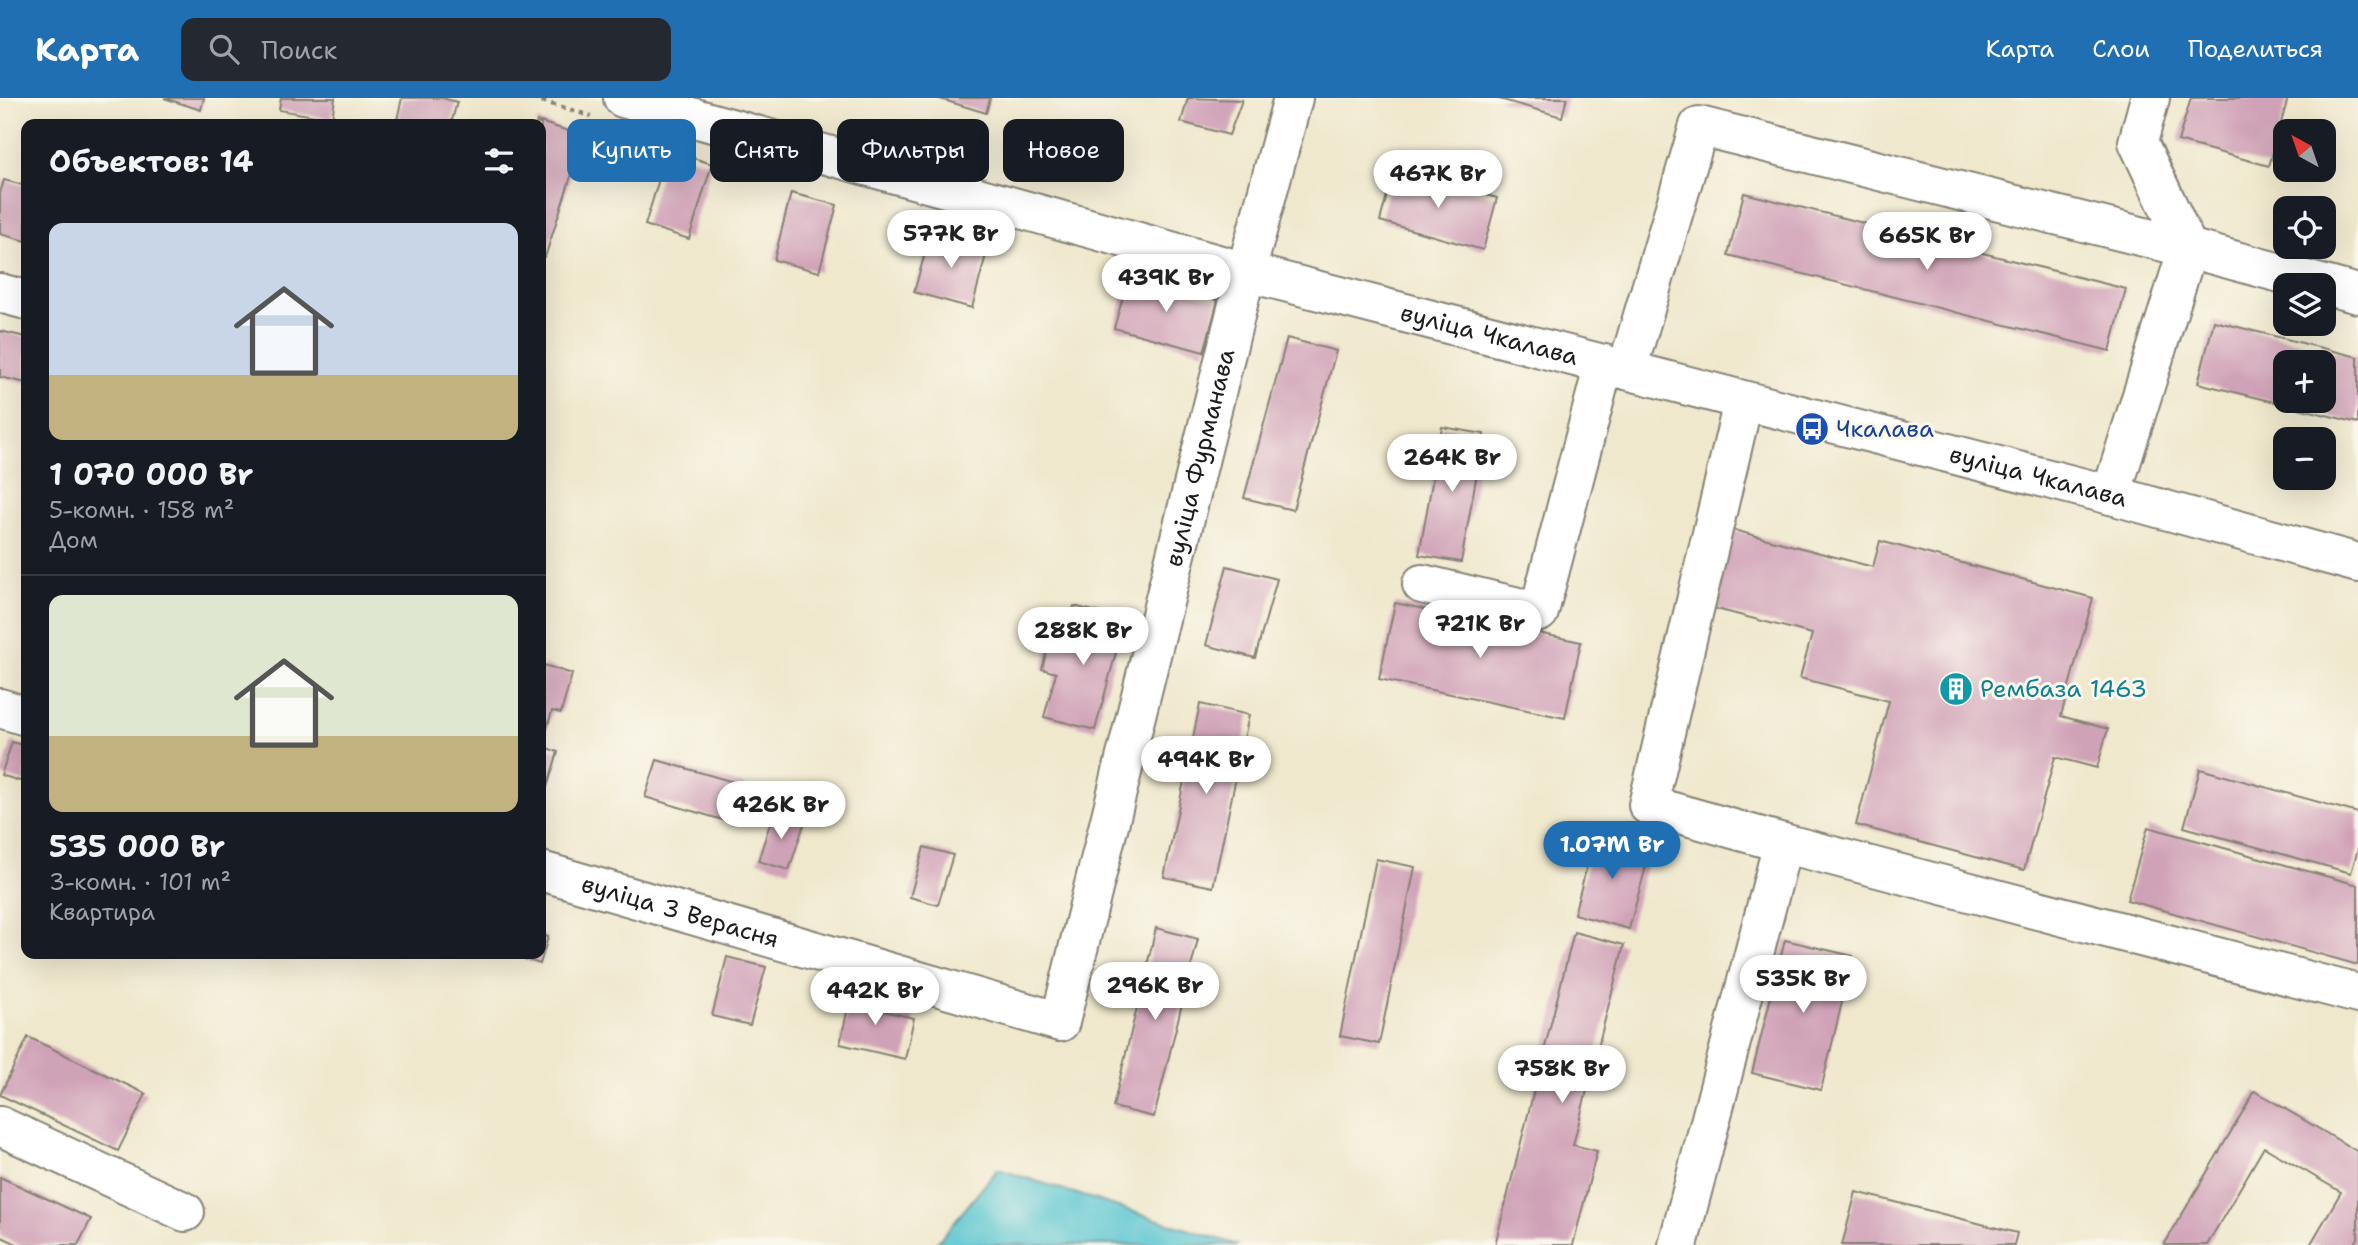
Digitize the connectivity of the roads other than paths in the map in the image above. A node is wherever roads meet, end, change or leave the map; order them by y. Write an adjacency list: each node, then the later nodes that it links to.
1 (623, 98): 4 (street, вуліца Чкалава)
2 (1293, 98): 6 (street, вуліца Фурманава)
3 (2150, 98): 5 (street)
4 (678, 105): 6 (street, вуліца Чкалава)
5 (2188, 248): 8 (street); 10 (street); 12 (street)
6 (1246, 272): 10 (street, вуліца Чкалава); 20 (street, вуліца Фурманава)
7 (0, 293): 9 (street)
8 (2358, 294)
9 (21, 299)
10 (1615, 367): 11 (street, вуліца Чкалава); 14 (street)
11 (1743, 402): 12 (street, вуліца Чкалава); 17 (street)
12 (2111, 495): 13 (street, вуліца Чкалава)
13 (2358, 563)
14 (1422, 584)
15 (0, 708): 16 (street)
16 (21, 714)
17 (1783, 843): 19 (street); 23 (street)
18 (546, 872): 20 (street, вуліца 3 Верасня)
19 (2358, 994)
20 (1060, 1022)
21 (0, 1126): 22 (street)
22 (185, 1212)
23 (1678, 1245)

